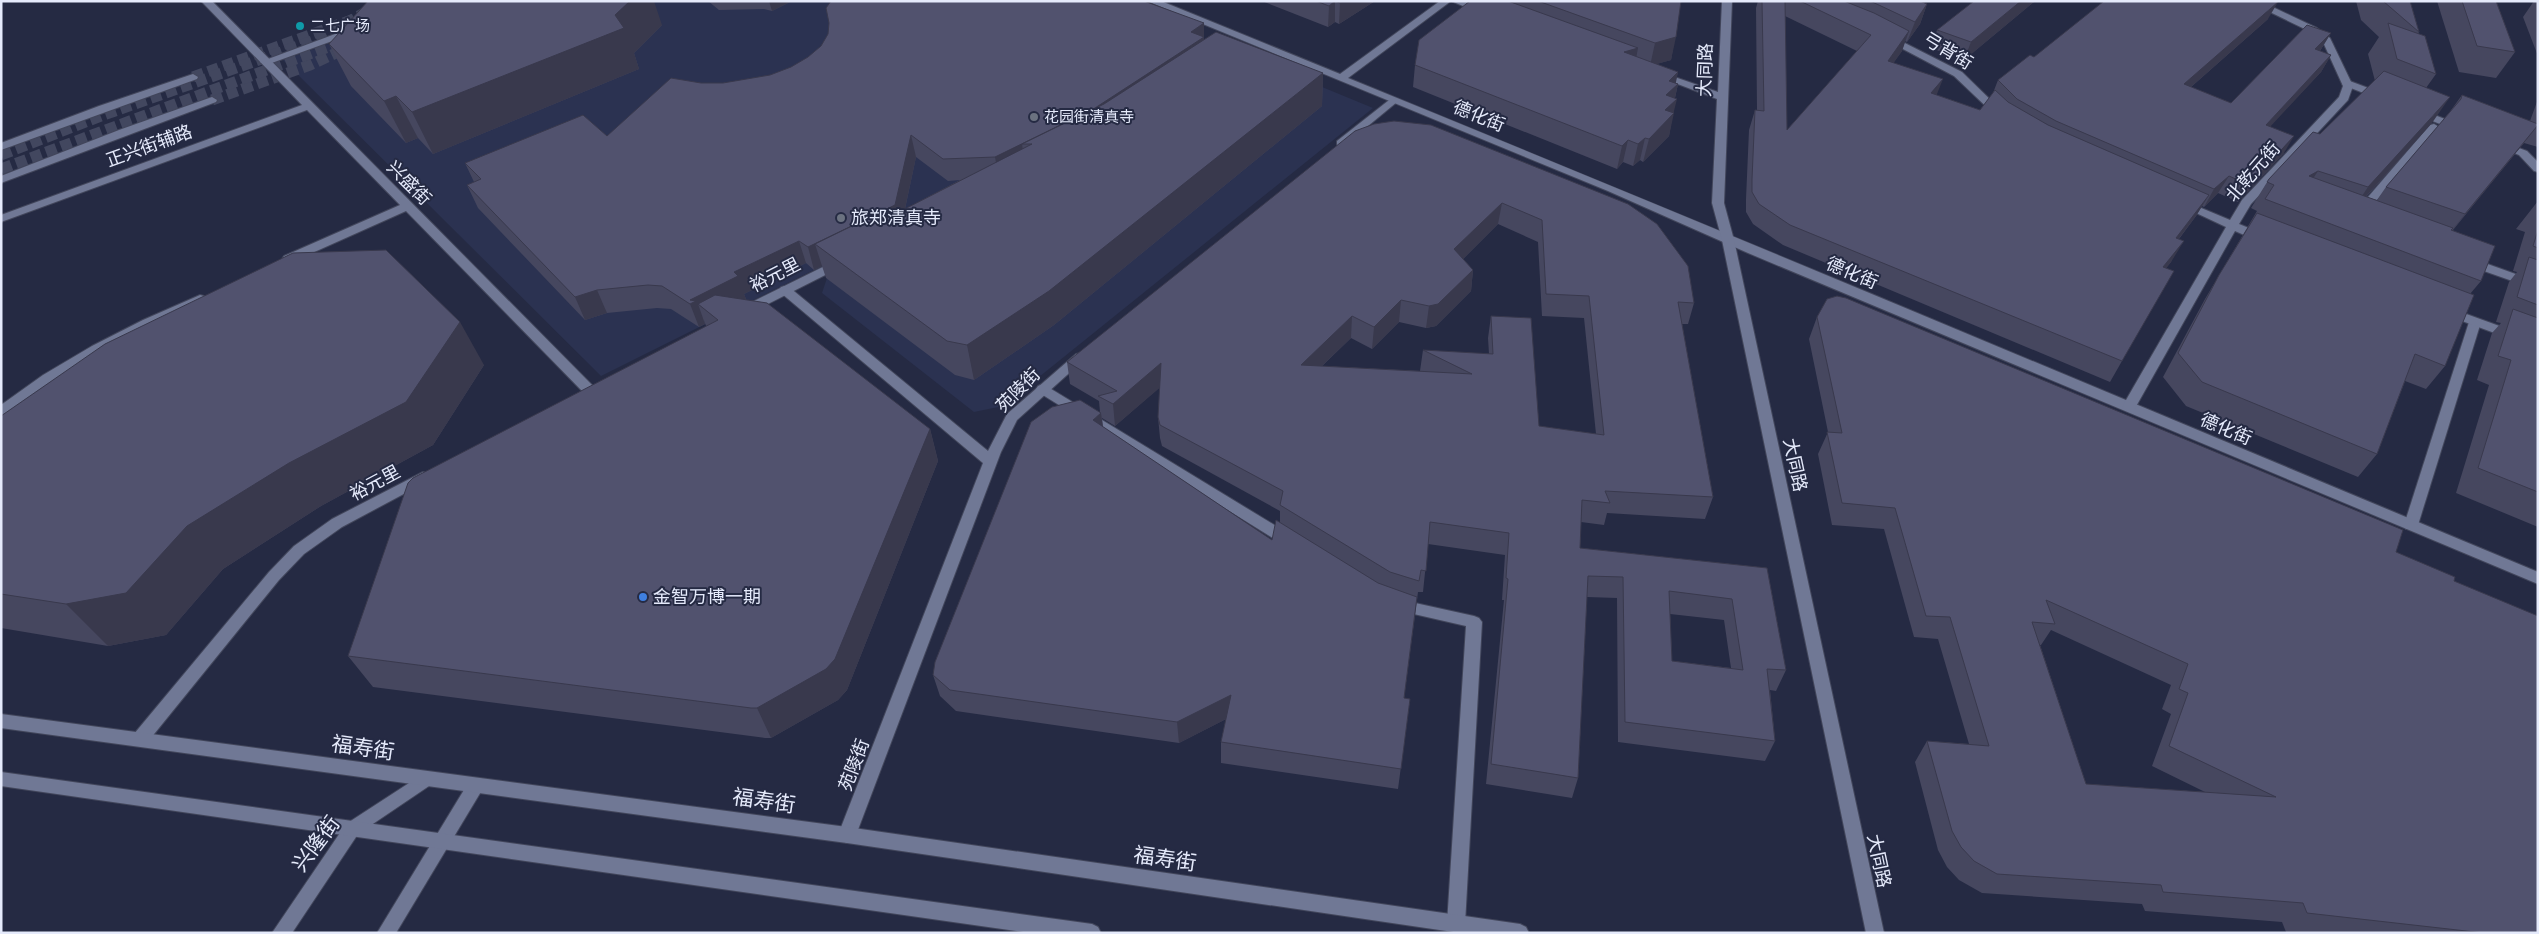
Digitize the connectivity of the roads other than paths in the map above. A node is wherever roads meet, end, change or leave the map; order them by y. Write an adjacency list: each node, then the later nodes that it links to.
1 (206, 1): 12 (street, 兴盛街)
2 (1446, 1): 15 (street)
3 (1456, 1): 7 (street)
4 (1726, 1): 17 (street, 大同路)
5 (2252, 1): 16 (street)
6 (1156, 2): 10 (street, 德化街)
7 (1493, 14)
8 (364, 27): 12 (street)
9 (1880, 33): 23 (street, 弓背街)
10 (1245, 39): 11 (street); 15 (street, 德化街)
11 (1229, 50)
12 (265, 62): 21 (street, 兴盛街)
13 (1649, 71): 17 (street)
14 (193, 77): 27 (street)
15 (1341, 78): 19 (street, 德化街)
16 (2347, 83): 20 (street); 35 (street, 北乾元街)
17 (1722, 98): 36 (street, 大同路)
18 (212, 100): 30 (street, 正兴街辅路)
19 (1393, 100): 28 (street); 36 (street, 德化街)
20 (2394, 102)
21 (308, 106): 32 (street, 兴盛街); 33 (street, 正兴街辅路)
22 (2412, 109): 25 (street)
23 (2004, 119)
24 (2434, 127): 34 (street)
25 (2468, 131)
26 (2486, 138): 29 (street)
27 (1, 146)
28 (1332, 150)
29 (2538, 169)
30 (1, 180)
31 (2169, 198): 35 (street)
32 (407, 206): 40 (street); 49 (street, 兴盛街)
33 (1, 219)
34 (2362, 224)
35 (2232, 226): 37 (street); 51 (street, 北乾元街)
36 (1728, 240): 51 (street, 德化街); 73 (street, 大同路)
37 (2271, 241)
38 (854, 256): 42 (street, 裕元里)
39 (2455, 257): 41 (street)
40 (275, 265)
41 (2538, 286)
42 (785, 290): 45 (street, 裕元里); 53 (street)
43 (213, 292): 52 (street)
44 (2438, 307): 46 (street)
45 (733, 316)
46 (2475, 322): 47 (street); 55 (street)
47 (2538, 345)
48 (1088, 351): 50 (street, 苑陵街)
49 (588, 389)
50 (1043, 389): 53 (street, 苑陵街); 56 (street)
51 (2128, 407): 55 (street, 德化街)
52 (1, 412)
53 (990, 461): 65 (street, 苑陵街)
54 (432, 472): 60 (street, 裕元里)
55 (2411, 525): 57 (street, 德化街)
56 (1302, 549)
57 (2538, 578)
58 (1382, 599): 67 (street)
59 (1, 721): 60 (street, 福寿街)
60 (140, 739): 62 (street, 福寿街)
61 (1, 779): 64 (street)
62 (426, 779): 63 (street, 福寿街); 64 (street, 兴隆街)
63 (476, 785): 65 (street, 福寿街); 66 (street)
64 (352, 829): 66 (street); 69 (street, 兴隆街)
65 (847, 835): 67 (street, 福寿街)
66 (441, 840): 68 (street); 70 (street)
67 (1456, 924): 72 (street, 福寿街)
68 (1038, 929): 71 (street)
69 (281, 933)
70 (386, 933)
71 (1092, 933)
72 (1520, 933)
73 (1875, 933)

